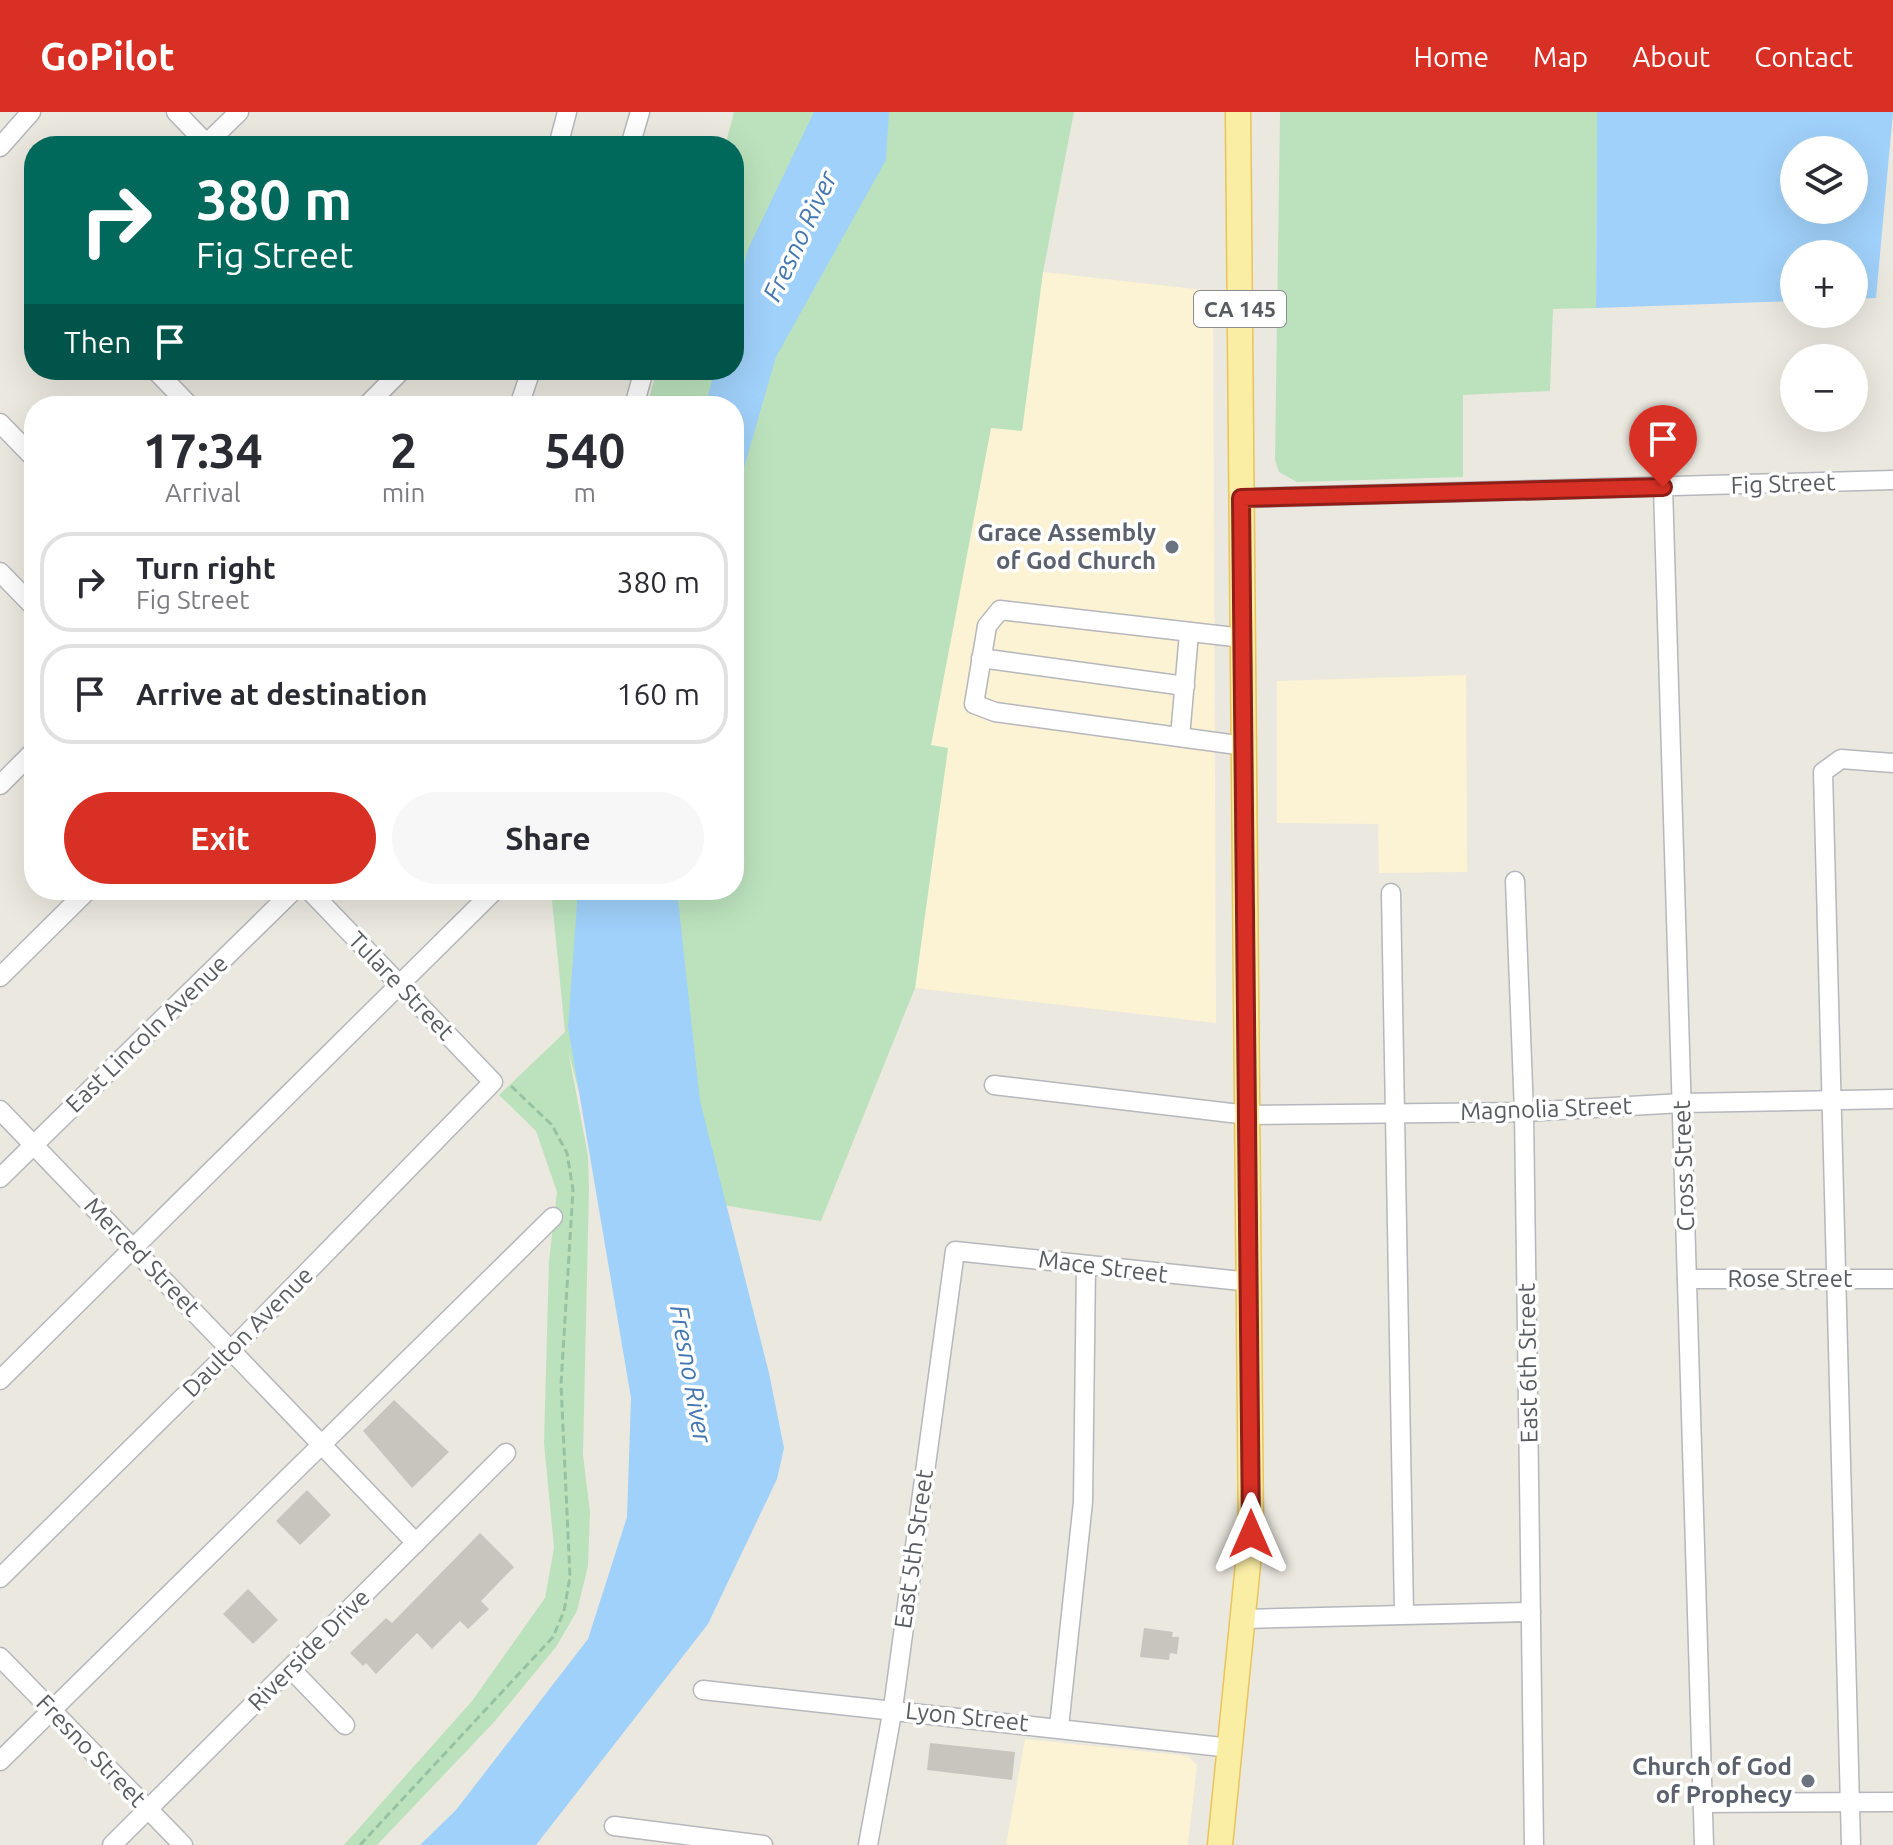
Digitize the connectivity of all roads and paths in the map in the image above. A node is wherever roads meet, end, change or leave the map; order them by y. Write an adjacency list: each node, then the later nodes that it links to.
1 (31, 112): 11 (street)
2 (176, 112): 7 (street)
3 (239, 112): 8 (street)
4 (567, 112): 9 (street)
5 (640, 112): 10 (street)
6 (1239, 115): 20 (main road, CA 145)
7 (197, 136)
8 (214, 136)
9 (561, 136)
10 (633, 136)
11 (0, 147)
12 (165, 380): 14 (street)
13 (392, 380): 15 (street)
14 (180, 396)
15 (376, 396)
16 (0, 423): 17 (street)
17 (24, 448)
18 (1893, 480): 19 (street, Fig Street)
19 (1663, 487): 20 (street, Fig Street); 44 (street, Cross Street)
20 (1241, 498): 24 (main road, CA 145)
21 (3, 581): 22 (street)
22 (24, 599)
23 (1189, 633): 24 (street); 25 (street); 26 (street)
24 (1243, 638): 28 (main road, CA 145)
25 (981, 658): 26 (street); 27 (street)
26 (1185, 686): 27 (street)
27 (1180, 737): 28 (street)
28 (1245, 746): 48 (main road, CA 145)
29 (24, 761): 31 (street)
30 (1893, 763): 43 (street)
31 (0, 785)
32 (1515, 881): 46 (street, East 6th Street)
33 (1391, 893): 47 (street)
34 (78, 900): 38 (street)
35 (284, 900): 49 (street, East Lincoln Avenue)
36 (319, 900): 39 (street, Tulare Street)
37 (485, 900): 39 (street)
38 (0, 977)
39 (400, 984): 40 (street, Tulare Street); 52 (street)
40 (502, 1084): 59 (street, Daulton Avenue); 84 (path)
41 (994, 1085): 48 (street, Magnolia Street)
42 (1893, 1099): 43 (street, Magnolia Street)
43 (1830, 1100): 44 (street, Magnolia Street); 56 (street)
44 (1682, 1103): 46 (street, Magnolia Street); 55 (street, Cross Street)
45 (0, 1110): 49 (street, Merced Street)
46 (1524, 1112): 47 (street, Magnolia Street); 65 (street, East 6th Street)
47 (1393, 1114): 48 (street, Magnolia Street); 66 (street)
48 (1248, 1115): 58 (main road, CA 145)
49 (34, 1145): 50 (street, East Lincoln Avenue); 52 (street, Merced Street)
50 (0, 1178)
51 (553, 1217): 61 (street)
52 (134, 1248): 59 (street, Merced Street); 60 (street)
53 (955, 1251): 54 (street, Mace Street); 71 (street, East 5th Street)
54 (1086, 1265): 58 (street, Mace Street); 74 (street)
55 (1687, 1279): 56 (street, Rose Street); 79 (street, Cross Street)
56 (1836, 1279): 57 (street, Rose Street); 77 (street)
57 (1893, 1279)
58 (1251, 1282): 67 (main road, CA 145)
59 (232, 1349): 61 (street, Merced Street); 64 (street, Daulton Avenue)
60 (0, 1380)
61 (321, 1445): 63 (street, Merced Street); 72 (street)
62 (506, 1453): 63 (street, Riverside Drive)
63 (416, 1543): 69 (street, Riverside Drive)
64 (0, 1578)
65 (1531, 1612): 66 (street); 88 (street, East 6th Street)
66 (1404, 1614): 67 (street)
67 (1244, 1619): 75 (main road, CA 145)
68 (0, 1657): 72 (street, Fresno Street)
69 (291, 1669): 73 (street); 80 (street, Riverside Drive)
70 (703, 1690): 71 (street, Lyon Street)
71 (893, 1708): 74 (street, Lyon Street); 86 (street, East 5th Street)
72 (50, 1709): 76 (street); 80 (street, Fresno Street)
73 (345, 1725)
74 (1059, 1727): 75 (street, Lyon Street)
75 (1231, 1748): 87 (main road, CA 145)
76 (0, 1761)
77 (1850, 1802): 78 (street); 79 (street); 90 (street)
78 (1893, 1802)
79 (1703, 1803): 89 (street, Cross Street)
80 (148, 1809): 82 (street, Riverside Drive); 83 (street, Fresno Street)
81 (614, 1826): 85 (street)
82 (112, 1845)
83 (183, 1845)
84 (360, 1845)
85 (763, 1845)
86 (868, 1845)
87 (1220, 1845)
88 (1534, 1845)
89 (1704, 1845)
90 (1851, 1845)

